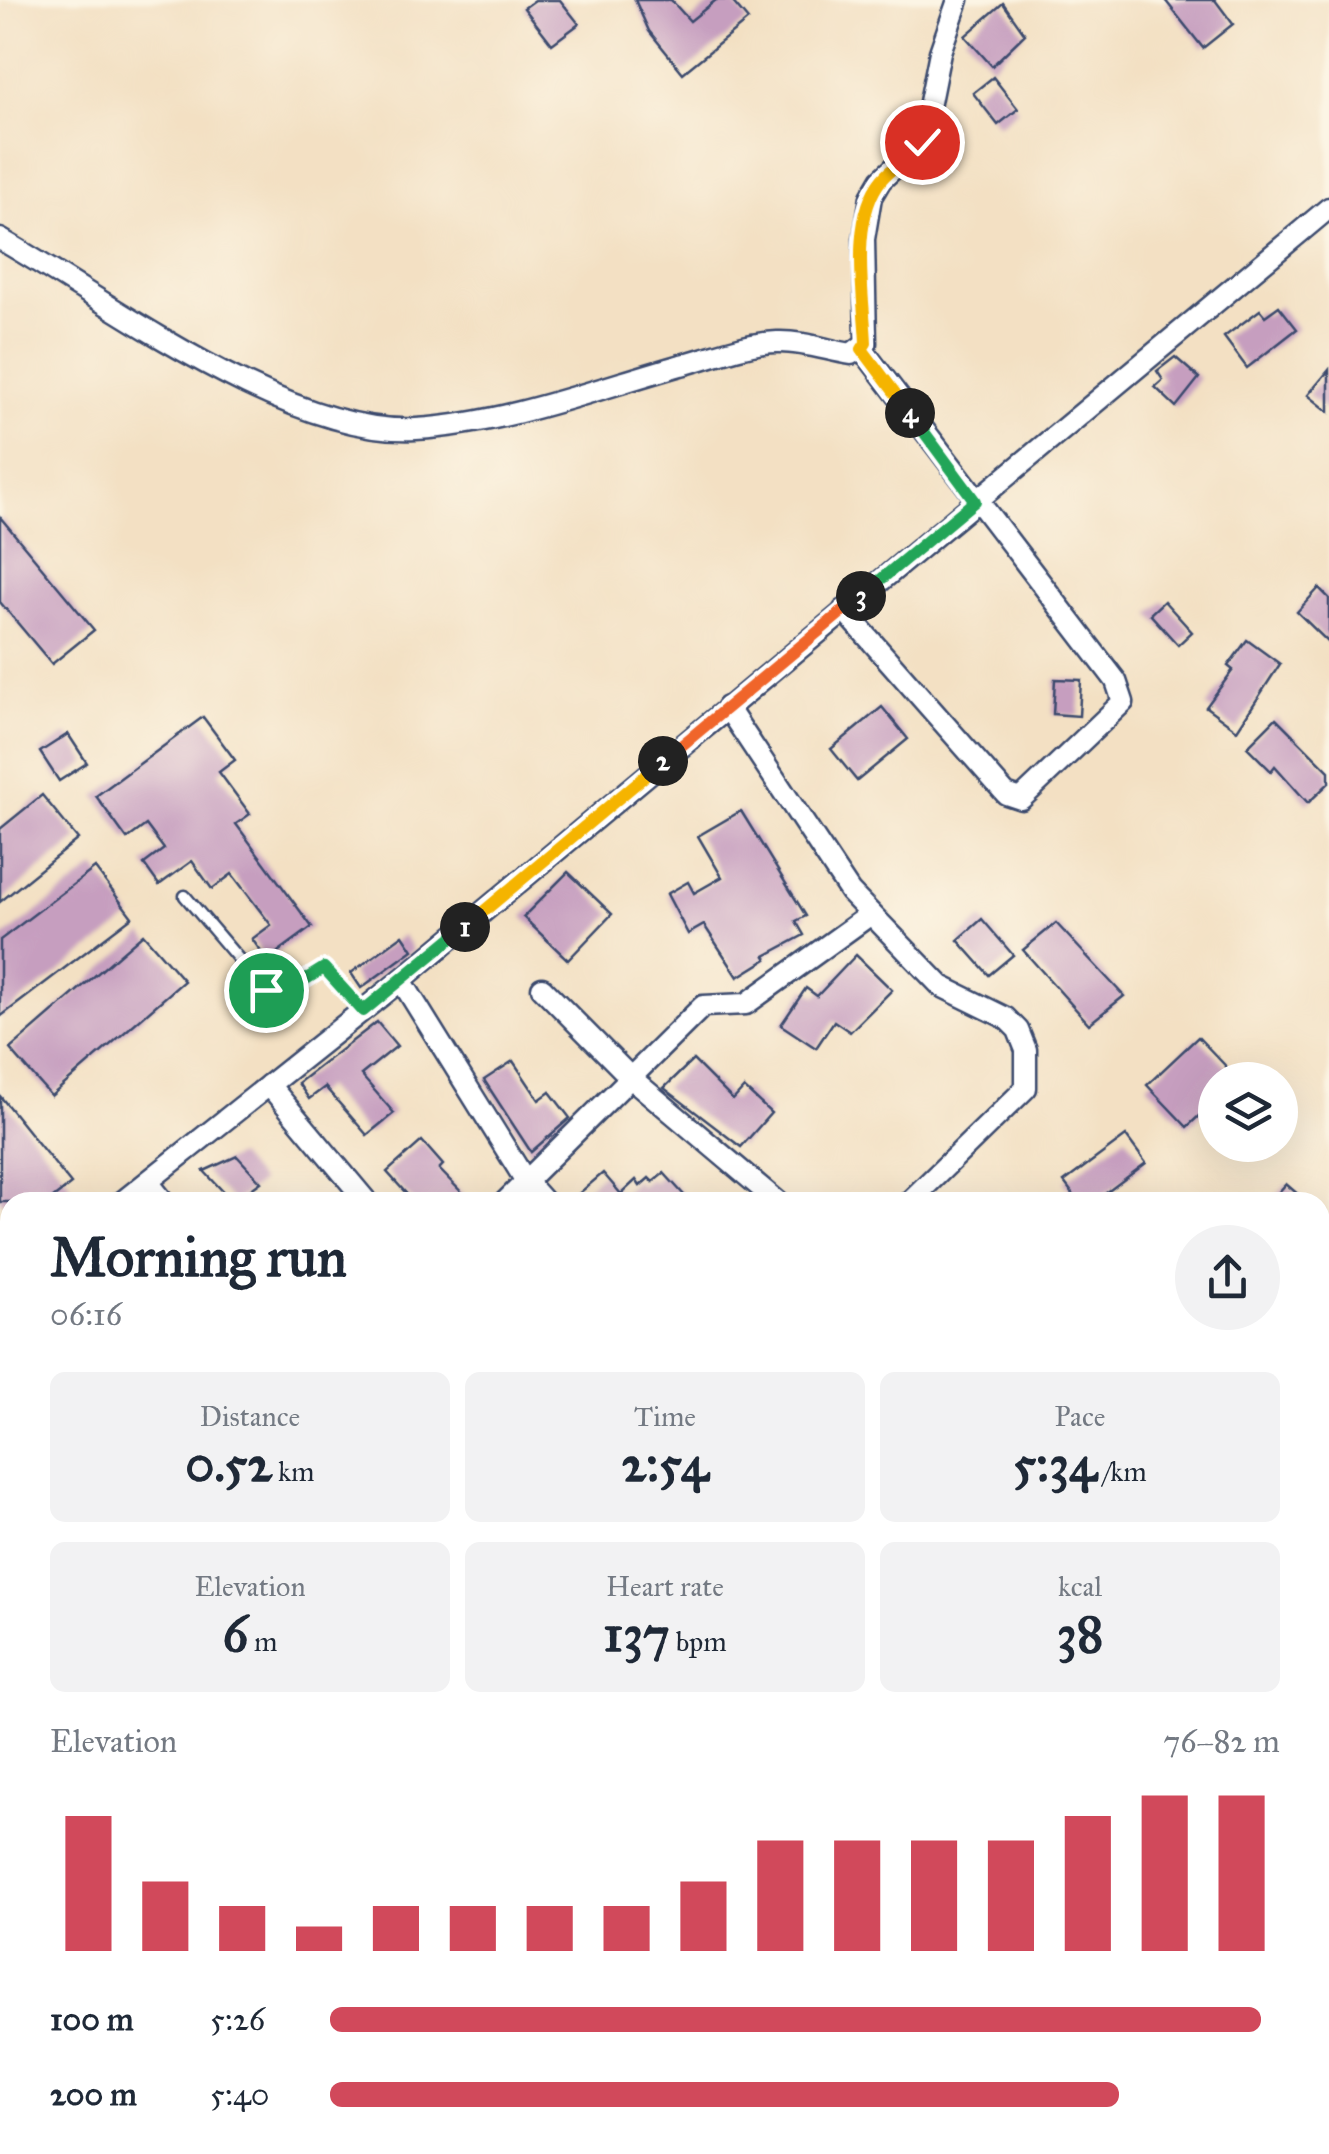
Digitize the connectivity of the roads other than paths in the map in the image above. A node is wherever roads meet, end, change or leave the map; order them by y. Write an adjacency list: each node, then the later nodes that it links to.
1 (958, 0): 4 (street)
2 (1329, 208): 5 (street)
3 (0, 239): 4 (street)
4 (862, 349): 5 (street)
5 (975, 501): 6 (street); 6 (street)
6 (844, 610): 7 (street)
7 (727, 707): 9 (street); 10 (street)
8 (185, 896): 12 (lane)
9 (871, 914): 13 (street); 23 (street)
10 (401, 980): 12 (street); 16 (street)
11 (542, 988): 13 (street)
12 (363, 1011): 14 (street)
13 (631, 1078): 16 (street); 22 (street)
14 (269, 1085): 15 (street); 19 (street)
15 (148, 1182): 17 (street); 18 (street)
16 (527, 1183): 20 (street); 21 (street)
17 (135, 1192)
18 (156, 1192)
19 (359, 1192)
20 (517, 1192)
21 (535, 1192)
22 (766, 1192)
23 (918, 1192)

